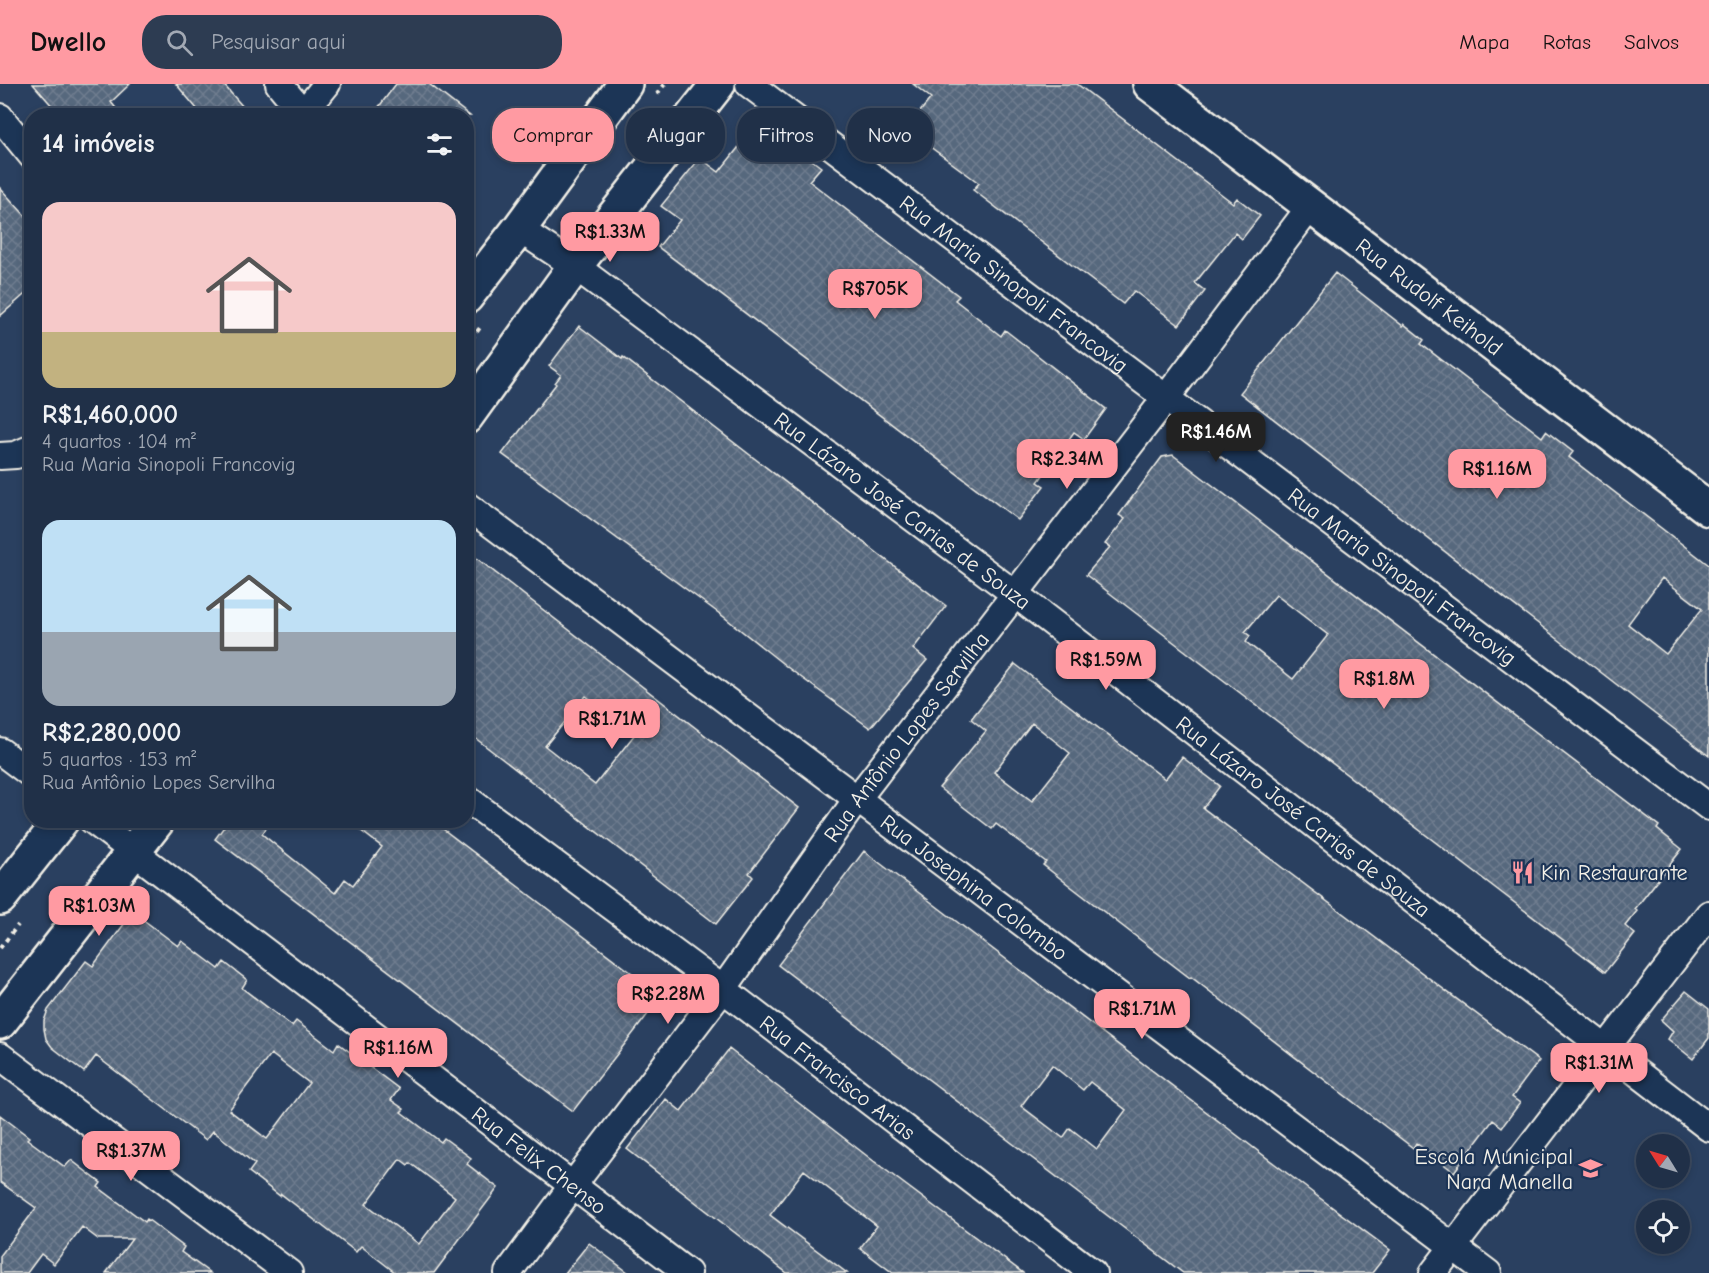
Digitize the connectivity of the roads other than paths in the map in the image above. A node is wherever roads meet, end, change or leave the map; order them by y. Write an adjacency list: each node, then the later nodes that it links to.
1 (279, 84): 7 (street)
2 (327, 84): 8 (street)
3 (626, 84): 12 (main road)
4 (718, 84): 13 (main road)
5 (749, 84): 15 (street, Rua Maria Sinopoli Francovig)
6 (1150, 84): 11 (main road, Rua Rudolf Keihold)
7 (297, 108)
8 (307, 108)
9 (0, 117): 10 (street)
10 (24, 146)
11 (1310, 207): 15 (street, Rua Antônio Lopes Servilha); 19 (main road, Rua Rudolf Keihold)
12 (519, 229): 13 (street, Rua Lázaro José Carias de Souza); 14 (main road)
13 (575, 266): 16 (main road); 21 (street, Rua Lázaro José Carias de Souza)
14 (474, 287)
15 (1166, 398): 21 (street, Rua Antônio Lopes Servilha); 26 (street, Rua Maria Sinopoli Francovig)
16 (474, 406)
17 (24, 452): 18 (street)
18 (0, 456)
19 (1709, 509)
20 (474, 511): 24 (street, Rua Josephina Colombo)
21 (1015, 594): 24 (street, Rua Antônio Lopes Servilha); 35 (street, Rua Lázaro José Carias de Souza)
22 (0, 751): 23 (street)
23 (24, 769)
24 (857, 799): 33 (street, Rua Antônio Lopes Servilha); 39 (street, Rua Josephina Colombo)
25 (474, 804): 33 (street, Rua Francisco Arias)
26 (1709, 807)
27 (56, 828): 31 (main road)
28 (102, 828): 30 (street, Rua Felix Chenso)
29 (152, 828): 30 (main road)
30 (133, 852): 34 (main road); 38 (street, Rua Felix Chenso)
31 (0, 898)
32 (1709, 914): 35 (street)
33 (723, 989): 38 (street, Rua Antônio Lopes Servilha); 43 (street, Rua Francisco Arias)
34 (0, 1022)
35 (1606, 1049): 37 (street, Rua Lázaro José Carias de Souza); 39 (street)
36 (0, 1056): 40 (street)
37 (1709, 1128)
38 (573, 1185): 41 (street, Rua Antônio Lopes Servilha); 42 (street, Rua Felix Chenso)
39 (1453, 1247): 44 (street); 45 (street, Rua Josephina Colombo)
40 (289, 1273)
41 (508, 1273)
42 (688, 1273)
43 (1093, 1273)
44 (1433, 1273)
45 (1488, 1273)

